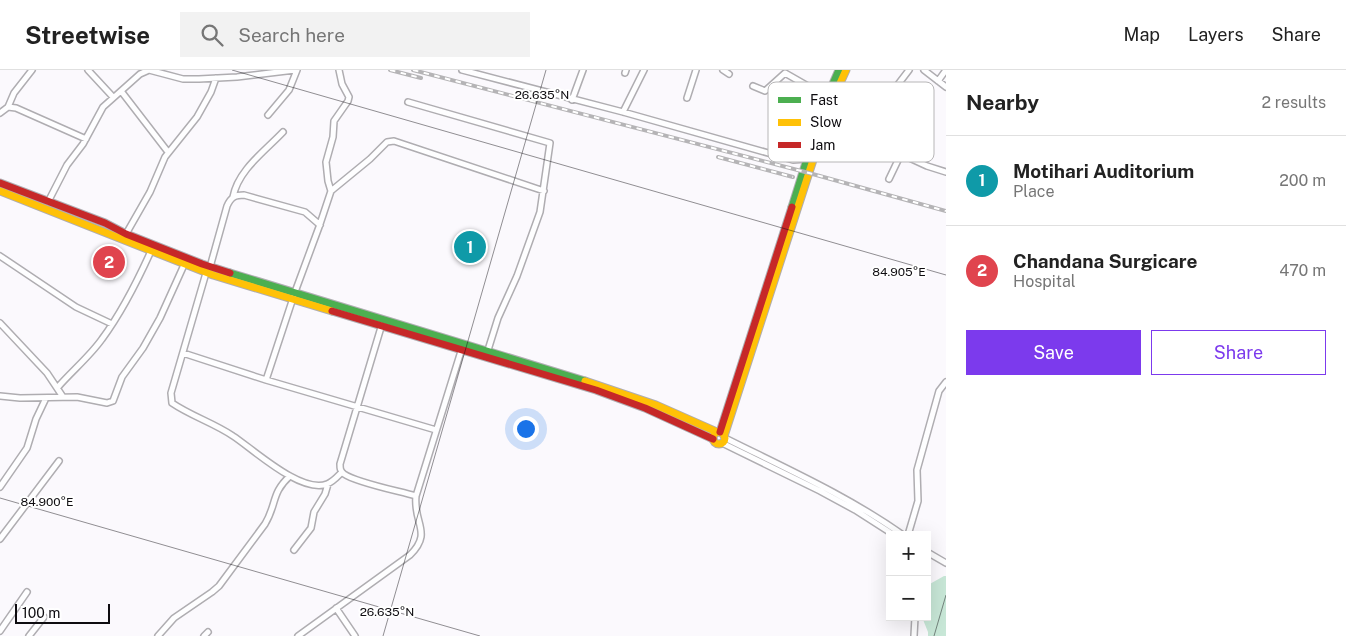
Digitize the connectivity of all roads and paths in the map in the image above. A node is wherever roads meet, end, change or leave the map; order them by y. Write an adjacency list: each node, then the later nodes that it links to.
1 (32, 70): 32 (street)
2 (88, 70): 28 (street)
3 (149, 70): 17 (street); 27 (street)
4 (296, 70): 17 (street); 35 (street)
5 (339, 70): 47 (street)
6 (462, 70): 30 (street)
7 (583, 70): 30 (street)
8 (644, 70): 33 (street)
9 (696, 70): 29 (street)
10 (723, 70): 16 (street)
11 (839, 70): 21 (main road)
12 (846, 70): 22 (main road)
13 (909, 70): 23 (street)
14 (924, 70): 18 (street)
15 (946, 70): 18 (street)
16 (729, 74)
17 (216, 78): 38 (street)
18 (938, 81): 25 (street)
19 (775, 82): 20 (street)
20 (801, 82)
21 (834, 82)
22 (840, 82)
23 (900, 82)
24 (753, 86): 26 (street)
25 (946, 87)
26 (768, 88)
27 (121, 91): 28 (street); 38 (street)
28 (113, 97): 37 (street)
29 (687, 98)
30 (572, 100): 33 (street)
31 (408, 102): 48 (street)
32 (8, 107): 34 (street); 37 (street)
33 (623, 112): 39 (street)
34 (0, 113)
35 (268, 115)
36 (283, 132): 50 (street)
37 (86, 139): 51 (street)
38 (168, 152): 53 (street)
39 (768, 153)
40 (806, 162): 73 (main road)
41 (812, 162): 73 (main road)
42 (897, 162): 45 (street)
43 (918, 162): 44 (street)
44 (946, 172)
45 (889, 179)
46 (0, 184): 51 (main road)
47 (331, 190): 48 (street); 52 (street)
48 (544, 191): 63 (street)
49 (0, 192): 54 (main road)
50 (233, 197): 52 (street); 57 (street)
51 (48, 202): 53 (main road)
52 (320, 225): 58 (street)
53 (126, 234): 57 (main road)
54 (151, 251): 56 (main road); 61 (street)
55 (0, 256): 61 (street)
56 (184, 264): 57 (main road); 69 (street)
57 (208, 270): 58 (main road); 64 (street)
58 (294, 296): 59 (main road); 65 (street)
59 (382, 322): 62 (main road); 71 (street)
60 (0, 323): 67 (street)
61 (112, 324): 67 (street)
62 (463, 346): 63 (main road); 72 (street); 73 (main road)
63 (488, 350): 73 (main road)
64 (183, 353): 65 (street); 76 (street)
65 (266, 380): 71 (street)
66 (946, 382): 82 (street)
67 (58, 387): 69 (street)
68 (0, 396): 70 (street)
69 (63, 397): 70 (street)
70 (46, 398): 78 (street)
71 (356, 406): 72 (street); 75 (street)
72 (436, 430): 79 (street)
73 (722, 436): 80 (street); 81 (street)
74 (59, 460): 83 (street)
75 (342, 472): 77 (street); 79 (street)
76 (290, 476): 77 (street); 93 (street)
77 (328, 484): 84 (street)
78 (0, 487)
79 (416, 496): 88 (street)
80 (888, 531)
81 (897, 531)
82 (909, 531)
83 (0, 539)
84 (294, 550)
85 (931, 554): 86 (street)
86 (946, 563)
87 (27, 592): 91 (street)
88 (336, 608): 94 (street); 95 (street)
89 (44, 617): 92 (street)
90 (915, 621): 96 (street)
91 (0, 631)
92 (29, 636)
93 (158, 636)
94 (298, 636)
95 (355, 636)
96 (914, 636)

